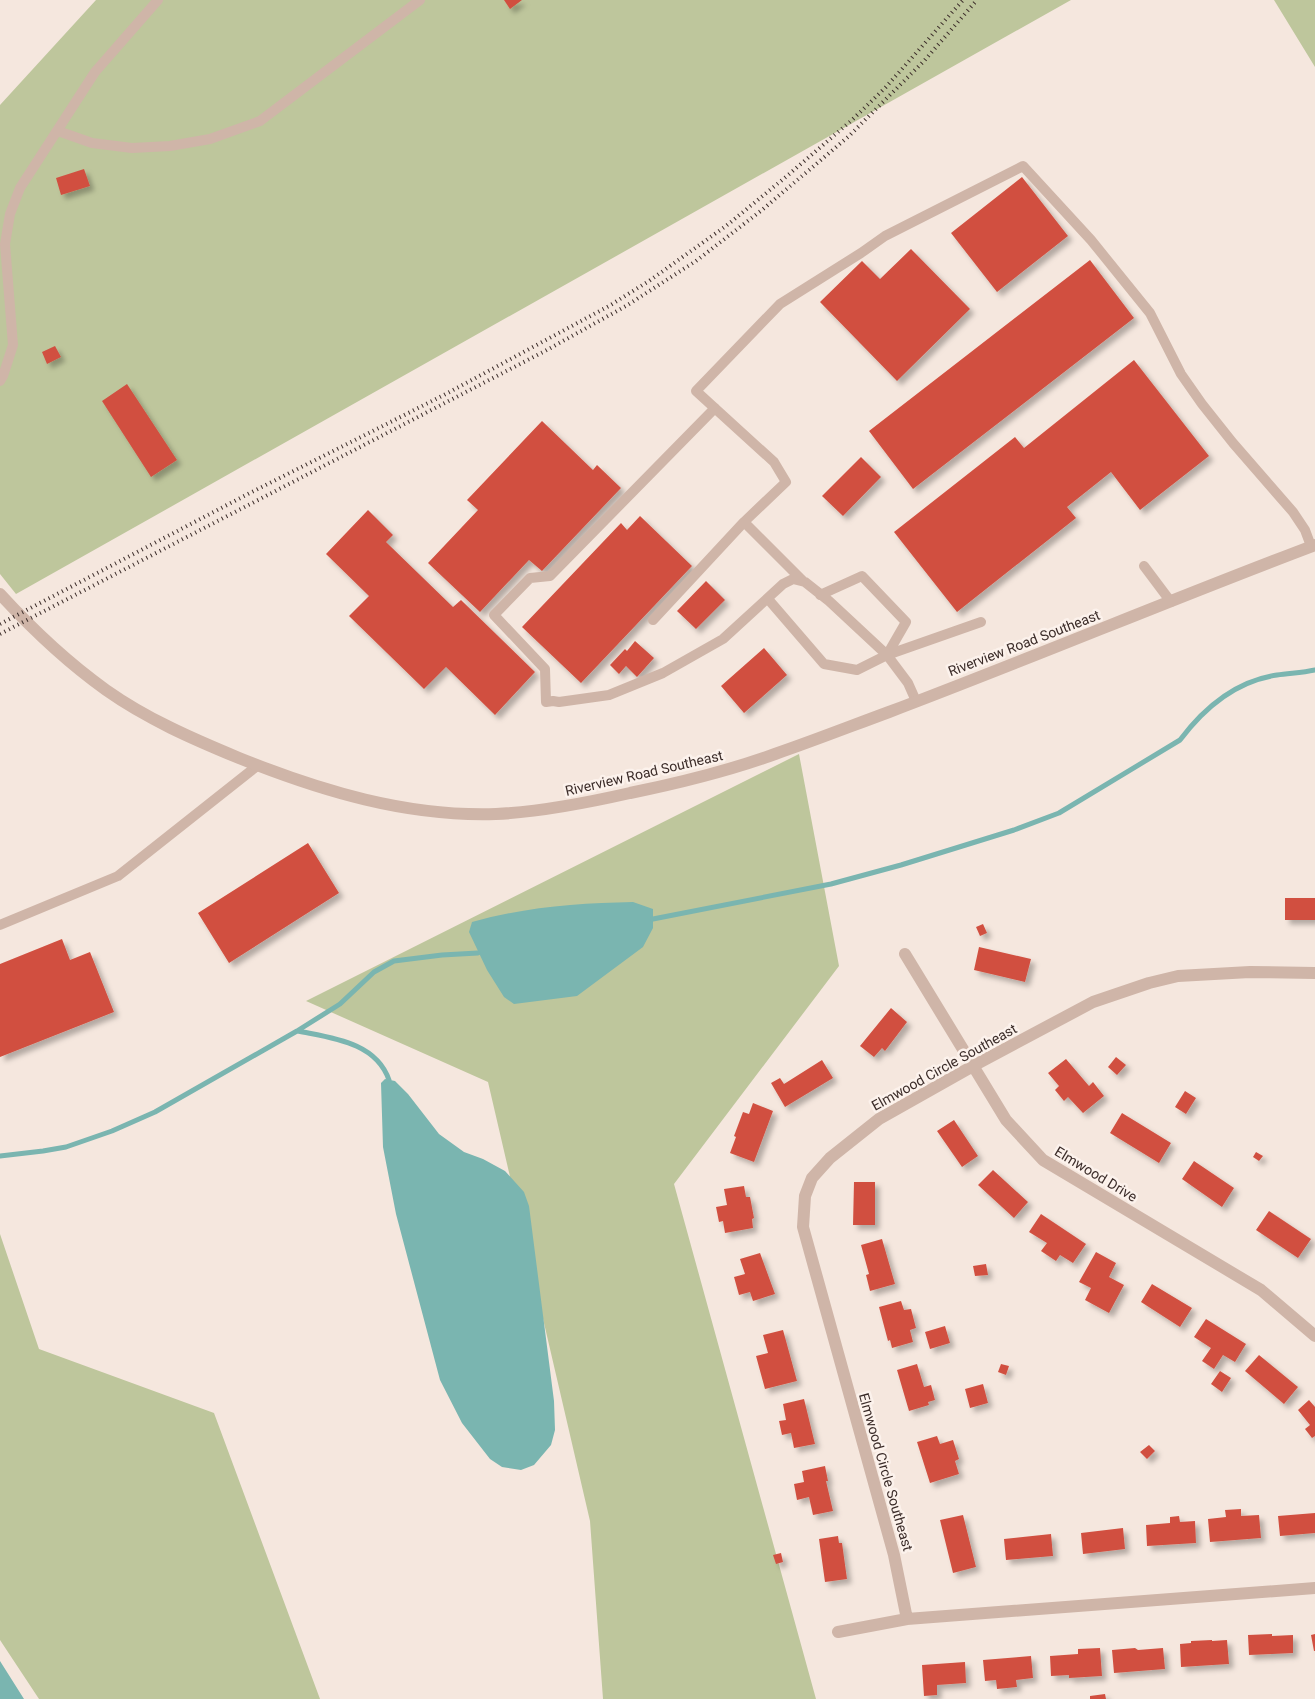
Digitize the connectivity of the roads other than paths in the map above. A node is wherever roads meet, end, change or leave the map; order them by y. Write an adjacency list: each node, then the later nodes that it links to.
1 (158, 0): 3 (lane)
2 (420, 0): 3 (lane)
3 (58, 131): 4 (lane)
4 (0, 381)
5 (715, 408): 6 (lane); 7 (lane); 12 (lane)
6 (744, 522): 9 (lane); 14 (lane)
7 (1313, 545): 13 (street, Riverview Road Southeast)
8 (1144, 566): 13 (lane)
9 (804, 582): 11 (lane); 12 (lane)
10 (0, 594): 18 (street, Riverview Road Southeast)
11 (820, 595): 16 (lane); 16 (lane)
12 (768, 599): 16 (lane)
13 (1171, 602): 17 (street, Riverview Road Southeast)
14 (653, 620)
15 (981, 622): 16 (lane)
16 (888, 655): 17 (lane)
17 (916, 701): 18 (street, Riverview Road Southeast)
18 (257, 766): 19 (lane)
19 (0, 925)
20 (905, 954): 22 (street, Elmwood Drive)
21 (1315, 972): 22 (street, Elmwood Circle Southeast)
22 (973, 1066): 23 (street, Elmwood Drive); 25 (street, Elmwood Circle Southeast)
23 (1315, 1336)
24 (1315, 1588): 25 (street)
25 (907, 1620): 26 (street)
26 (838, 1632)

